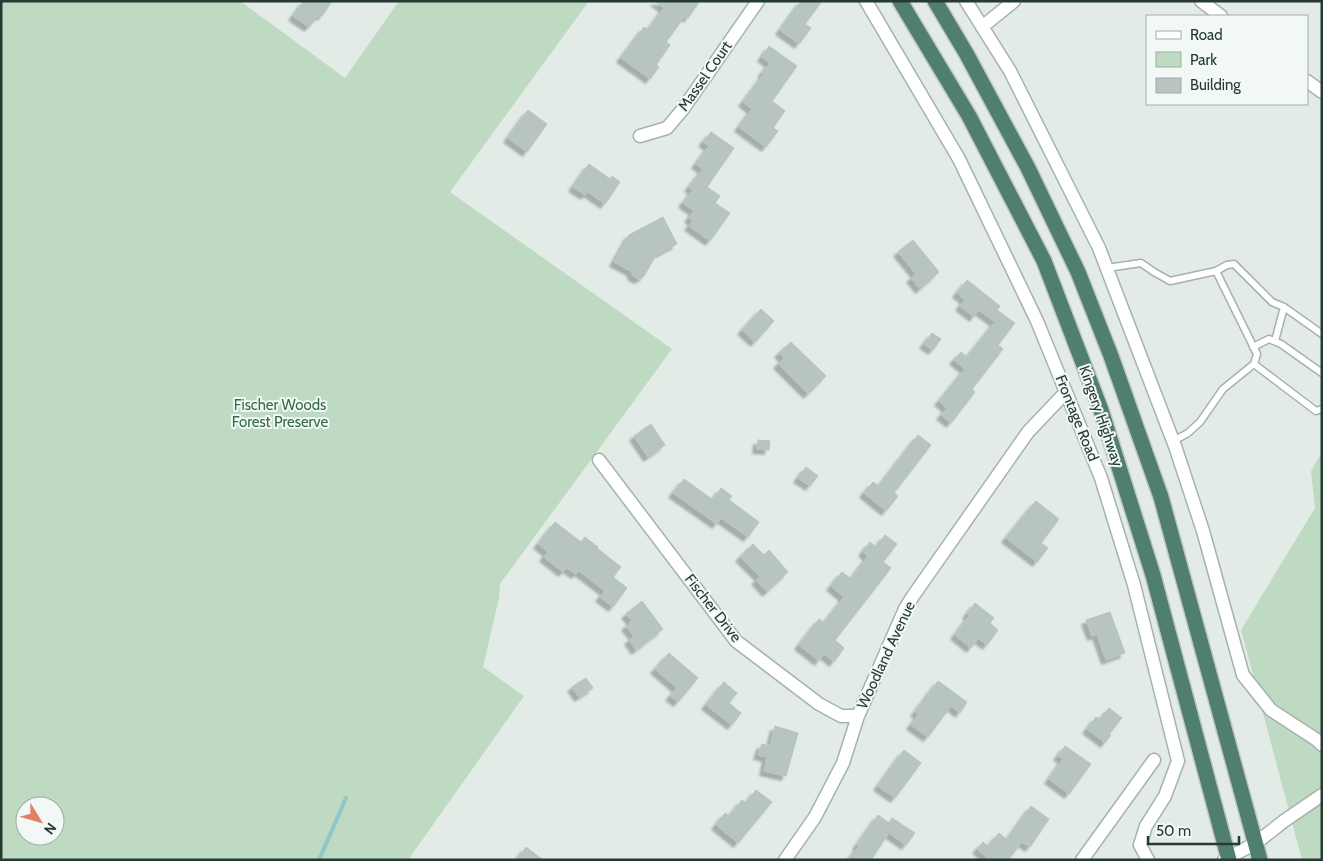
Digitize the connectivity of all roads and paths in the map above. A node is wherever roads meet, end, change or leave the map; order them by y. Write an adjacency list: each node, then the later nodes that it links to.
1 (758, 1): 12 (street, Massel Court)
2 (866, 1): 21 (street, Frontage Road)
3 (900, 1): 30 (highway, Kingery Highway)
4 (935, 1): 29 (highway, Kingery Highway)
5 (966, 1): 9 (street)
6 (1014, 1): 9 (street)
7 (1201, 1): 8 (street)
8 (1220, 15)
9 (982, 27): 13 (street)
10 (1308, 82): 11 (street)
11 (1322, 92)
12 (640, 136)
13 (1107, 268): 14 (lane); 23 (street)
14 (1216, 271): 15 (lane); 18 (lane)
15 (1284, 307): 16 (lane); 17 (lane)
16 (1322, 334)
17 (1275, 341): 18 (lane); 20 (lane)
18 (1253, 347): 19 (lane)
19 (1254, 364): 22 (lane); 23 (lane)
20 (1322, 373)
21 (1066, 392): 25 (street, Woodland Avenue); 33 (street, Frontage Road)
22 (1322, 409)
23 (1173, 442): 26 (street)
24 (599, 460): 25 (street, Fischer Drive)
25 (858, 716): 31 (street, Woodland Avenue)
26 (1322, 745)
27 (1154, 760): 32 (street)
28 (1322, 796): 29 (street)
29 (1256, 843): 30 (street); 34 (highway, Kingery Highway)
30 (1227, 859)
31 (785, 860)
32 (1082, 860)
33 (1148, 860)
34 (1260, 860)

